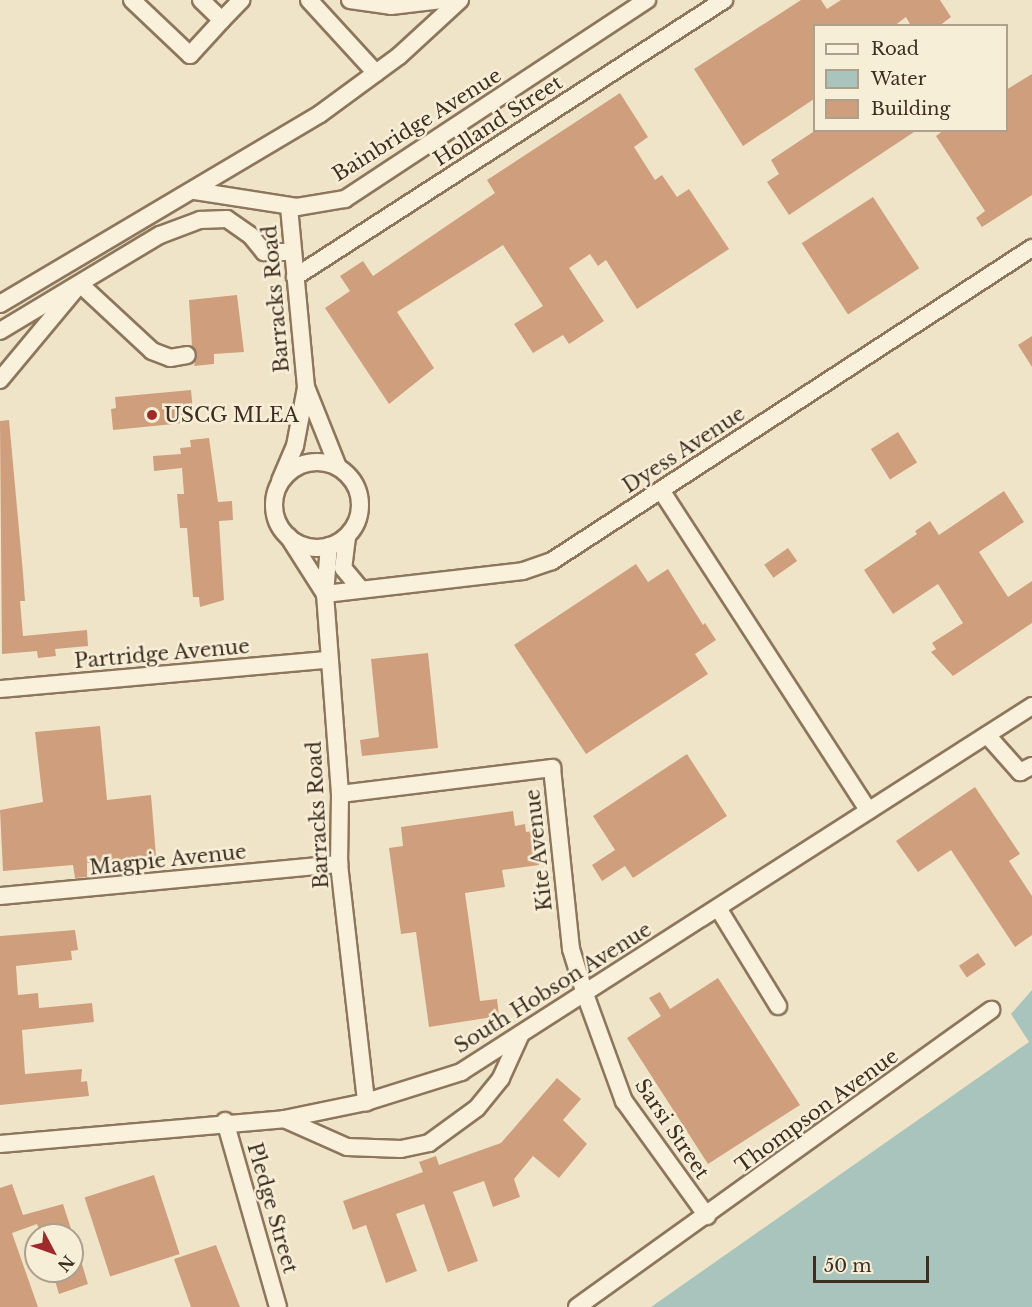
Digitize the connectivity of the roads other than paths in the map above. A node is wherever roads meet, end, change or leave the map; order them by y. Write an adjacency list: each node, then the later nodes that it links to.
1 (132, 0): 10 (street)
2 (201, 0): 10 (street)
3 (241, 0): 10 (street)
4 (309, 0): 11 (street)
5 (350, 0): 6 (street)
6 (442, 0)
7 (460, 0): 11 (street)
8 (647, 0): 13 (street, Bainbridge Avenue)
9 (724, 0): 16 (street, Holland Street)
10 (222, 20)
11 (376, 73): 12 (street)
12 (195, 191): 13 (street, Bainbridge Avenue); 18 (street)
13 (289, 207): 15 (street, Barracks Road)
14 (1032, 248): 25 (street, Dyess Avenue)
15 (293, 252): 16 (street, Barracks Road); 17 (street)
16 (295, 277): 22 (street, Barracks Road)
17 (80, 284): 19 (street); 20 (street); 21 (street)
18 (0, 304)
19 (0, 331)
20 (187, 355)
21 (0, 380)
22 (306, 387): 23 (street); 24 (street)
23 (338, 467): 24 (street); 27 (street)
24 (277, 488): 26 (street)
25 (661, 490): 29 (street, Dyess Avenue); 37 (street)
26 (288, 536): 28 (street); 30 (street)
27 (346, 537): 28 (street); 29 (street)
28 (328, 546): 30 (street, Barracks Road)
29 (359, 587): 30 (street, Dyess Avenue)
30 (325, 594): 31 (street, Barracks Road)
31 (327, 660): 32 (street, Partridge Avenue); 36 (street, Barracks Road)
32 (0, 689)
33 (1032, 706): 34 (street, South Hobson Avenue)
34 (987, 735): 35 (street); 37 (street, South Hobson Avenue)
35 (1032, 766)
36 (340, 794): 38 (street, Barracks Road); 41 (street, Kite Avenue)
37 (869, 811): 40 (street, South Hobson Avenue)
38 (339, 864): 39 (street, Magpie Avenue); 45 (street, Barracks Road)
39 (0, 896)
40 (718, 908): 41 (street, South Hobson Avenue); 42 (street)
41 (585, 994): 44 (street, South Hobson Avenue); 49 (street, Sarsi Street)
42 (778, 1006)
43 (991, 1010): 49 (street, Thompson Avenue)
44 (521, 1034): 45 (street, South Hobson Avenue); 46 (street)
45 (366, 1102): 46 (street, South Hobson Avenue)
46 (284, 1119): 47 (street, South Hobson Avenue)
47 (225, 1121): 48 (street, South Hobson Avenue); 50 (street, Pledge Street)
48 (0, 1144)
49 (707, 1216): 51 (street, Thompson Avenue)
50 (278, 1307)
51 (577, 1307)

